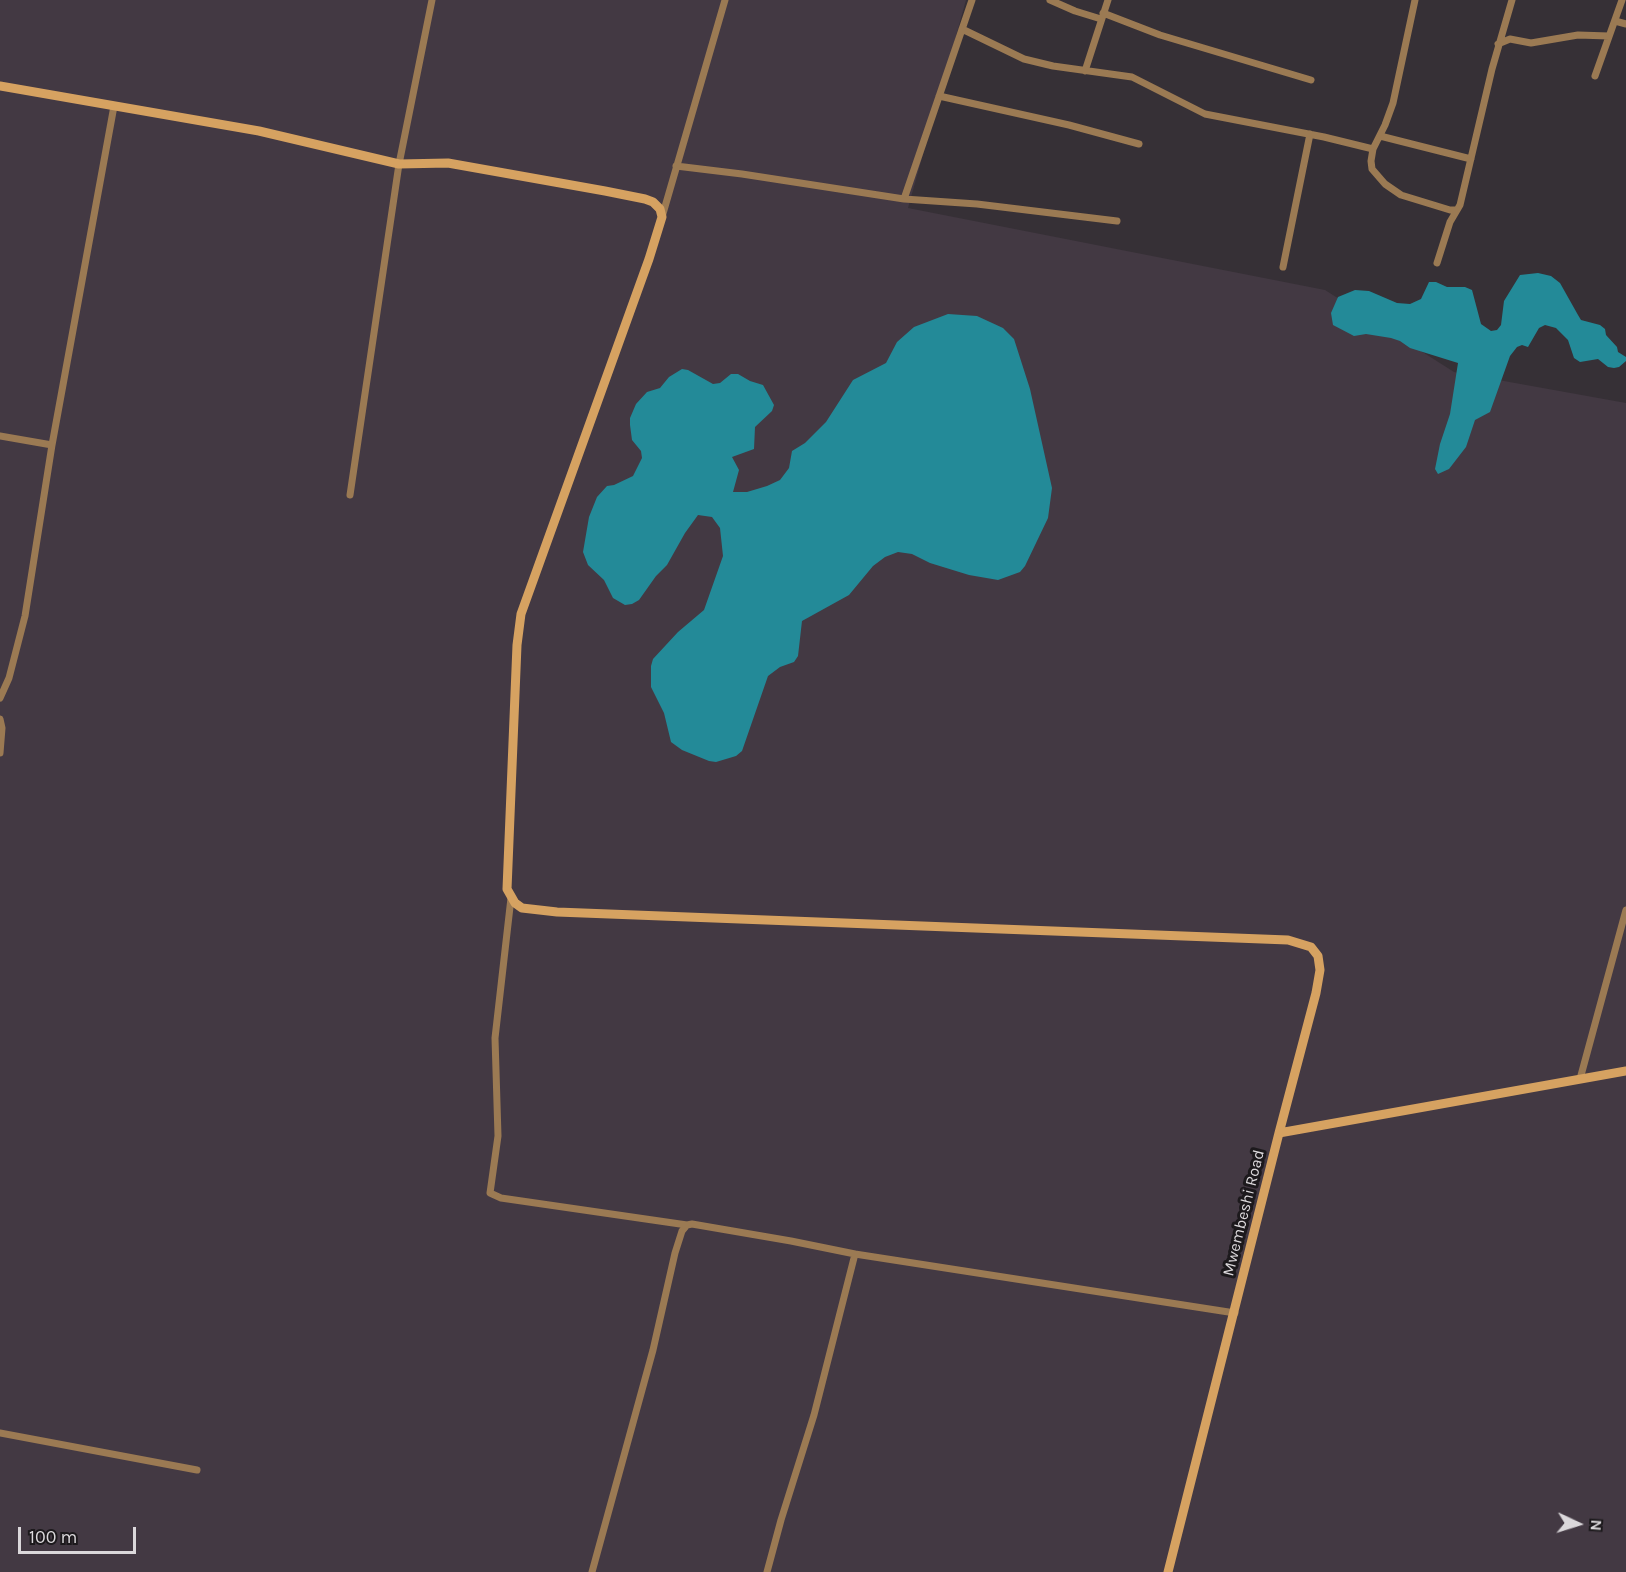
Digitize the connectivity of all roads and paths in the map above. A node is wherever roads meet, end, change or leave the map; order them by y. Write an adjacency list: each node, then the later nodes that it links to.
1 (432, 0): 26 (street)
2 (725, 0): 27 (street)
3 (972, 0): 12 (street)
4 (1050, 0): 9 (street)
5 (1108, 0): 9 (street)
6 (1415, 0): 22 (street)
7 (1512, 0): 14 (street)
8 (1622, 0): 10 (street)
9 (1102, 16): 15 (street); 17 (street)
10 (1615, 21): 11 (street); 13 (street)
11 (1626, 24)
12 (962, 29): 15 (street); 19 (street)
13 (1610, 36): 14 (street); 16 (street)
14 (1498, 44): 25 (street)
15 (1084, 71): 21 (street)
16 (1595, 76)
17 (1311, 80)
18 (0, 86): 20 (street)
19 (939, 96): 23 (street); 28 (street)
20 (114, 105): 26 (street); 35 (street)
21 (1310, 134): 24 (street); 33 (street)
22 (1380, 136): 24 (street); 25 (street)
23 (1139, 144)
24 (1373, 148): 29 (street)
25 (1471, 159): 29 (street)
26 (399, 164): 30 (street); 36 (street)
27 (676, 166): 28 (street); 30 (street)
28 (904, 200): 31 (street)
29 (1456, 210): 32 (street)
30 (662, 217): 40 (street)
31 (1117, 221)
32 (1437, 263)
33 (1283, 267)
34 (0, 436): 35 (street)
35 (52, 445): 37 (street)
36 (350, 495)
37 (0, 698)
38 (0, 719): 39 (street)
39 (0, 753)
40 (511, 898): 44 (street); 45 (street)
41 (1626, 910): 43 (street)
42 (1626, 1071): 43 (street, Mwembeshi Road)
43 (1580, 1079): 44 (street, Mwembeshi Road)
44 (1279, 1133): 47 (street, Mwembeshi Road)
45 (687, 1225): 46 (street); 50 (street)
46 (855, 1254): 47 (street); 51 (street)
47 (1235, 1313): 52 (street, Mwembeshi Road)
48 (0, 1433): 49 (street)
49 (197, 1470)
50 (592, 1572)
51 (767, 1572)
52 (1168, 1572)

